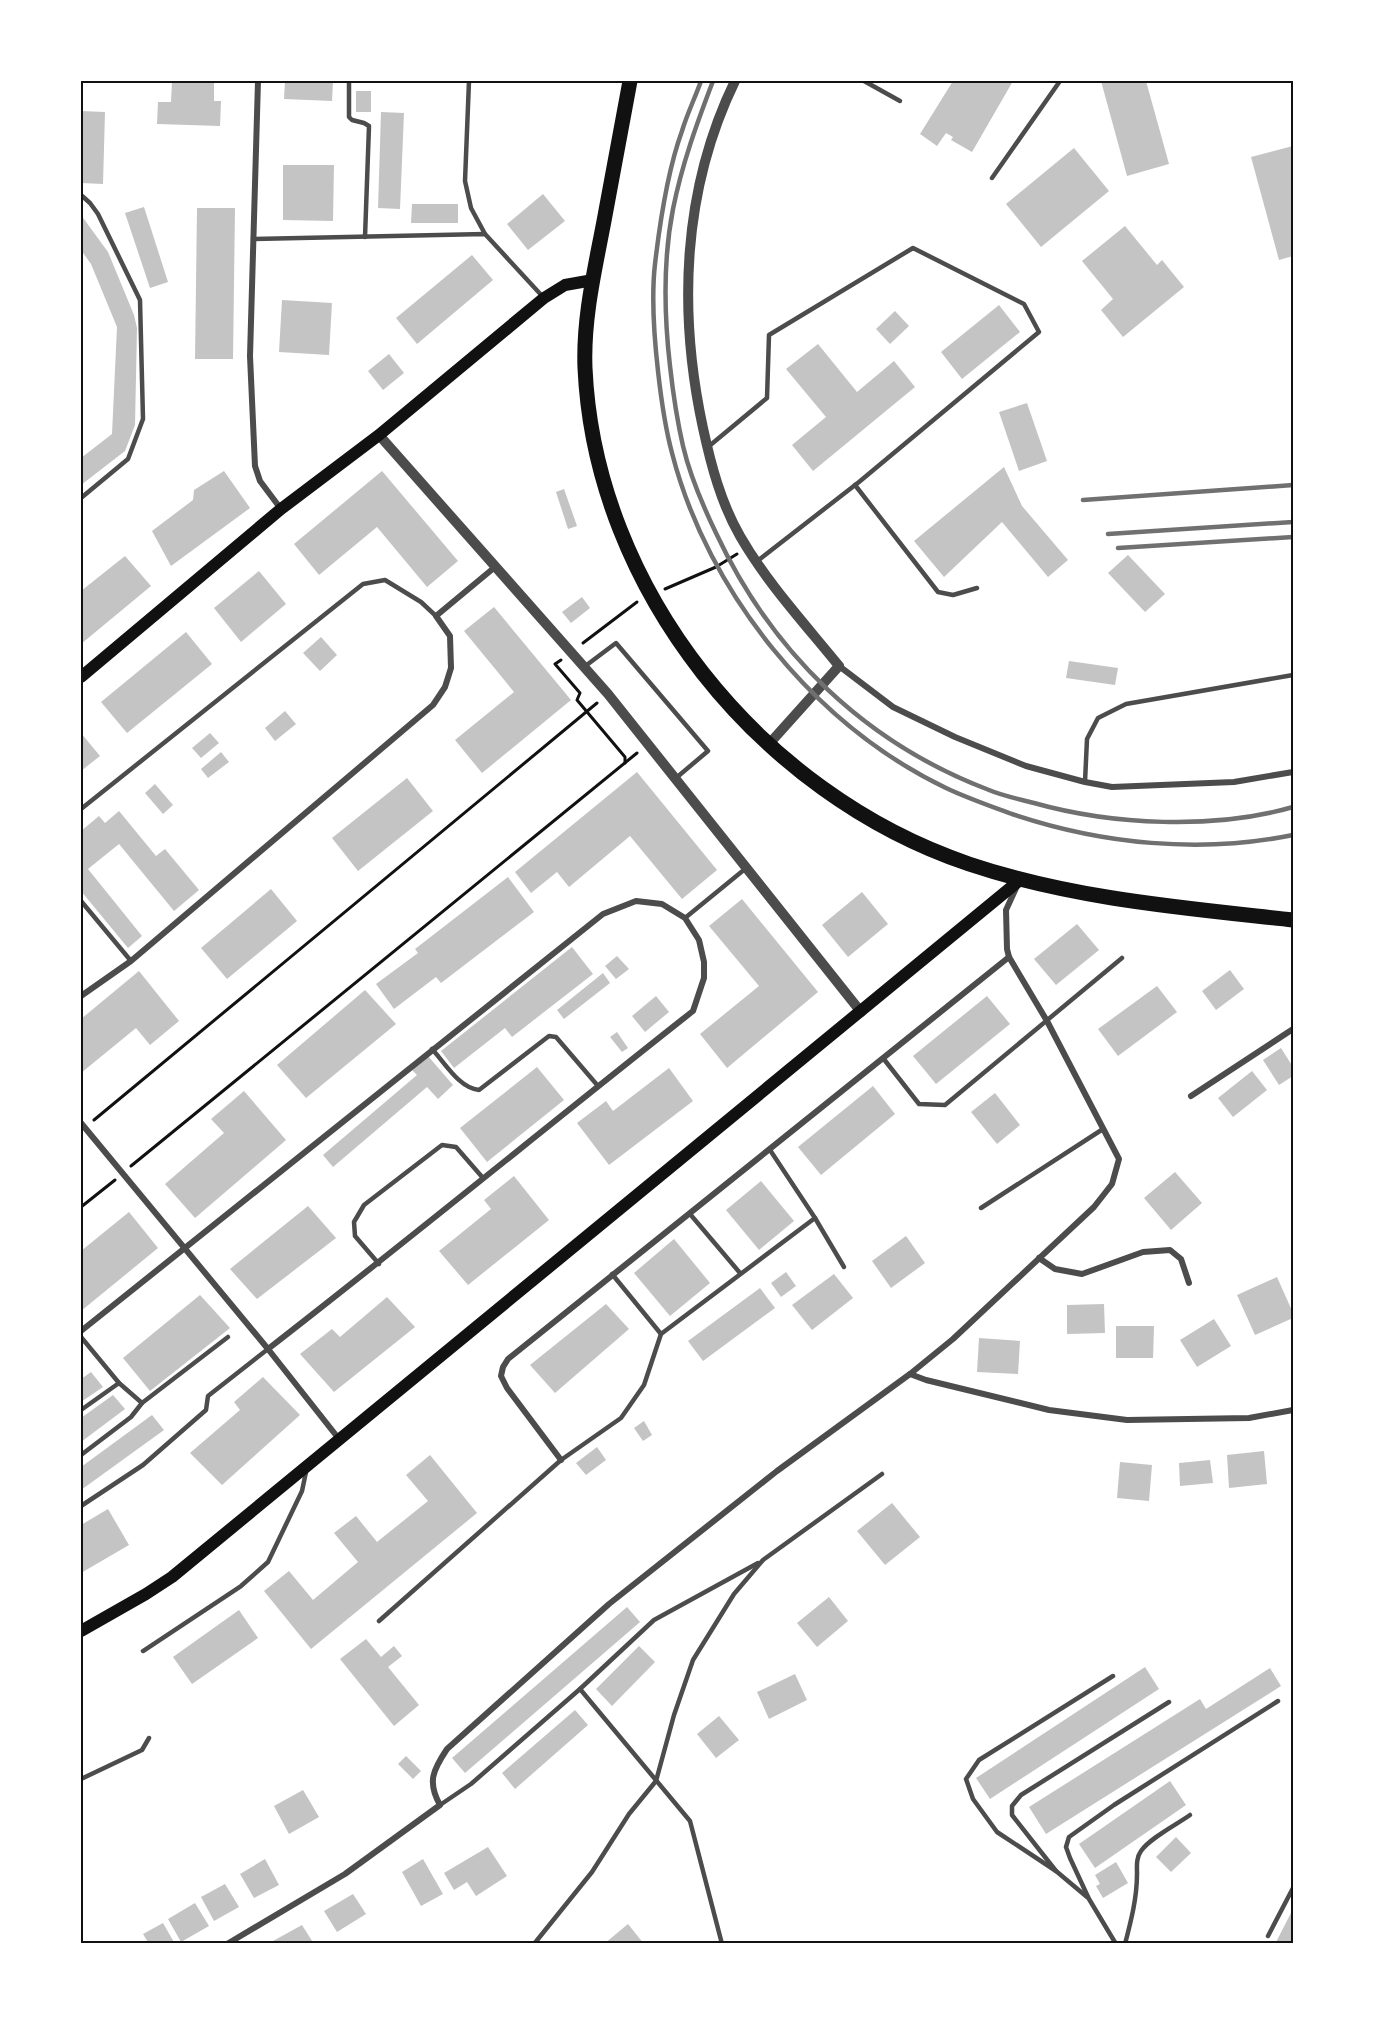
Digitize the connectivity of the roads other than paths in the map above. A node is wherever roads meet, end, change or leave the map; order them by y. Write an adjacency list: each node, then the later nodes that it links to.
1 (258, 81): 13 (street)
2 (349, 81): 12 (lane)
3 (470, 81): 11 (lane)
4 (630, 81): 14 (main road)
5 (735, 81): 17 (street)
6 (864, 81): 8 (lane)
7 (1060, 81): 9 (lane)
8 (900, 101)
9 (992, 178)
10 (81, 195): 19 (lane)
11 (485, 234): 12 (lane); 15 (lane)
12 (365, 237): 13 (lane)
13 (253, 239): 20 (street)
14 (592, 280): 15 (main road); 29 (main road)
15 (544, 297): 16 (main road)
16 (379, 435): 20 (main road); 22 (street)
17 (707, 448): 18 (lane); 21 (street)
18 (855, 485): 21 (lane); 23 (lane)
19 (81, 498)
20 (281, 509): 28 (main road)
21 (756, 562): 25 (street)
22 (495, 567): 24 (street); 26 (street)
23 (977, 588)
24 (436, 616): 33 (lane); 41 (street)
25 (839, 666): 29 (street); 32 (street)
26 (584, 667): 31 (street); 31 (lane)
27 (1293, 675): 32 (lane)
28 (81, 677)
29 (770, 744): 35 (main road)
30 (1293, 772): 32 (street)
31 (676, 778): 34 (street)
32 (1085, 782)
33 (81, 809)
34 (747, 867): 37 (lane); 43 (street)
35 (1020, 880): 38 (main road); 39 (street); 43 (main road)
36 (81, 901): 41 (lane)
37 (685, 918): 46 (street); 48 (street)
38 (1293, 920)
39 (1009, 957): 44 (street); 47 (street)
40 (1122, 958): 44 (lane)
41 (131, 961): 42 (street)
42 (81, 996)
43 (861, 1012): 74 (main road)
44 (1047, 1021): 47 (lane); 51 (street)
45 (1293, 1029): 49 (street)
46 (432, 1049): 48 (lane); 57 (street)
47 (883, 1058): 52 (street)
48 (598, 1086): 53 (street)
49 (1191, 1096)
50 (83, 1125): 57 (street)
51 (1103, 1129): 54 (lane); 58 (street)
52 (770, 1150): 55 (street); 56 (lane)
53 (483, 1178): 59 (street); 59 (lane)
54 (981, 1208)
55 (690, 1214): 61 (lane); 62 (street)
56 (815, 1218): 60 (lane); 61 (lane)
57 (183, 1248): 64 (street); 68 (street)
58 (1039, 1258): 63 (street); 69 (street)
59 (378, 1264): 68 (street)
60 (844, 1267)
61 (740, 1273): 65 (lane)
62 (612, 1274): 65 (lane); 76 (street)
63 (1189, 1282)
64 (81, 1331)
65 (661, 1334): 76 (lane)
66 (81, 1337): 70 (lane)
67 (228, 1337): 71 (lane)
68 (268, 1349): 74 (street); 79 (lane)
69 (910, 1374): 73 (street); 91 (street)
70 (119, 1383): 71 (lane); 72 (lane)
71 (142, 1403): 75 (lane)
72 (81, 1410)
73 (1293, 1410)
74 (339, 1440): 77 (main road)
75 (81, 1455)
76 (561, 1460): 81 (lane)
77 (307, 1466): 82 (main road); 83 (lane)
78 (882, 1474): 80 (lane)
79 (81, 1506)
80 (763, 1560): 85 (lane); 90 (lane)
81 (378, 1622)
82 (81, 1631)
83 (143, 1651)
84 (1113, 1676): 93 (lane)
85 (580, 1689): 90 (lane); 91 (lane)
86 (1278, 1701): 95 (lane)
87 (1169, 1702): 93 (lane)
88 (148, 1738): 89 (lane)
89 (81, 1779)
90 (656, 1781): 98 (lane); 99 (lane)
91 (440, 1805): 97 (street)
92 (1190, 1815): 101 (lane)
93 (1056, 1871): 95 (lane)
94 (1293, 1888): 96 (lane)
95 (1089, 1899): 100 (lane)
96 (1268, 1936)
97 (227, 1944)
98 (534, 1944)
99 (722, 1944)
100 (1116, 1944)
101 (1125, 1944)

